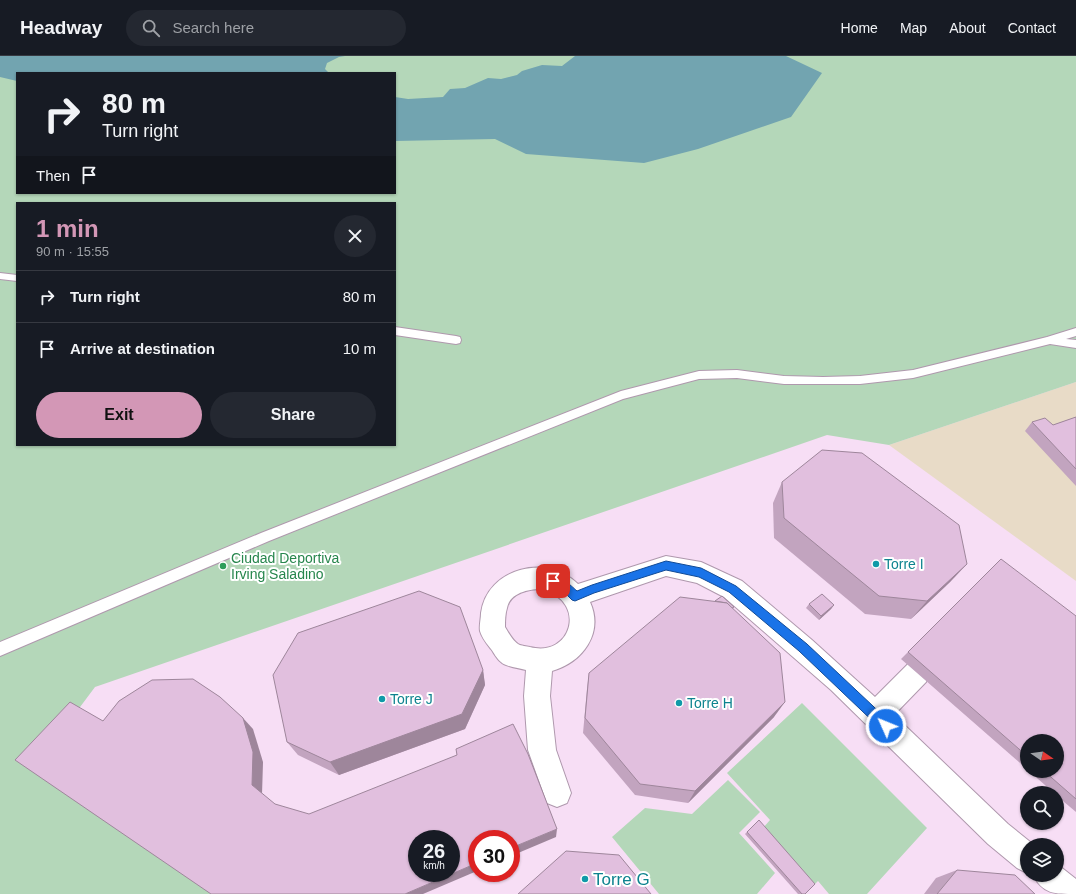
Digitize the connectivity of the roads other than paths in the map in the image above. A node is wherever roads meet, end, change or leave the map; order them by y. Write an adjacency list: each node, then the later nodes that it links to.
1 (0, 276): 2 (lane)
2 (16, 278)
3 (396, 331): 5 (lane)
4 (1076, 332): 6 (lane)
5 (456, 340)
6 (1048, 342): 7 (lane); 9 (lane)
7 (1076, 344)
8 (575, 597): 10 (street); 10 (street); 12 (street)
9 (0, 649)
10 (540, 662): 13 (street)
11 (917, 673): 12 (street)
12 (875, 715): 14 (street)
13 (557, 793)
14 (1020, 852)
15 (1056, 882): 16 (street)
16 (1071, 894)

